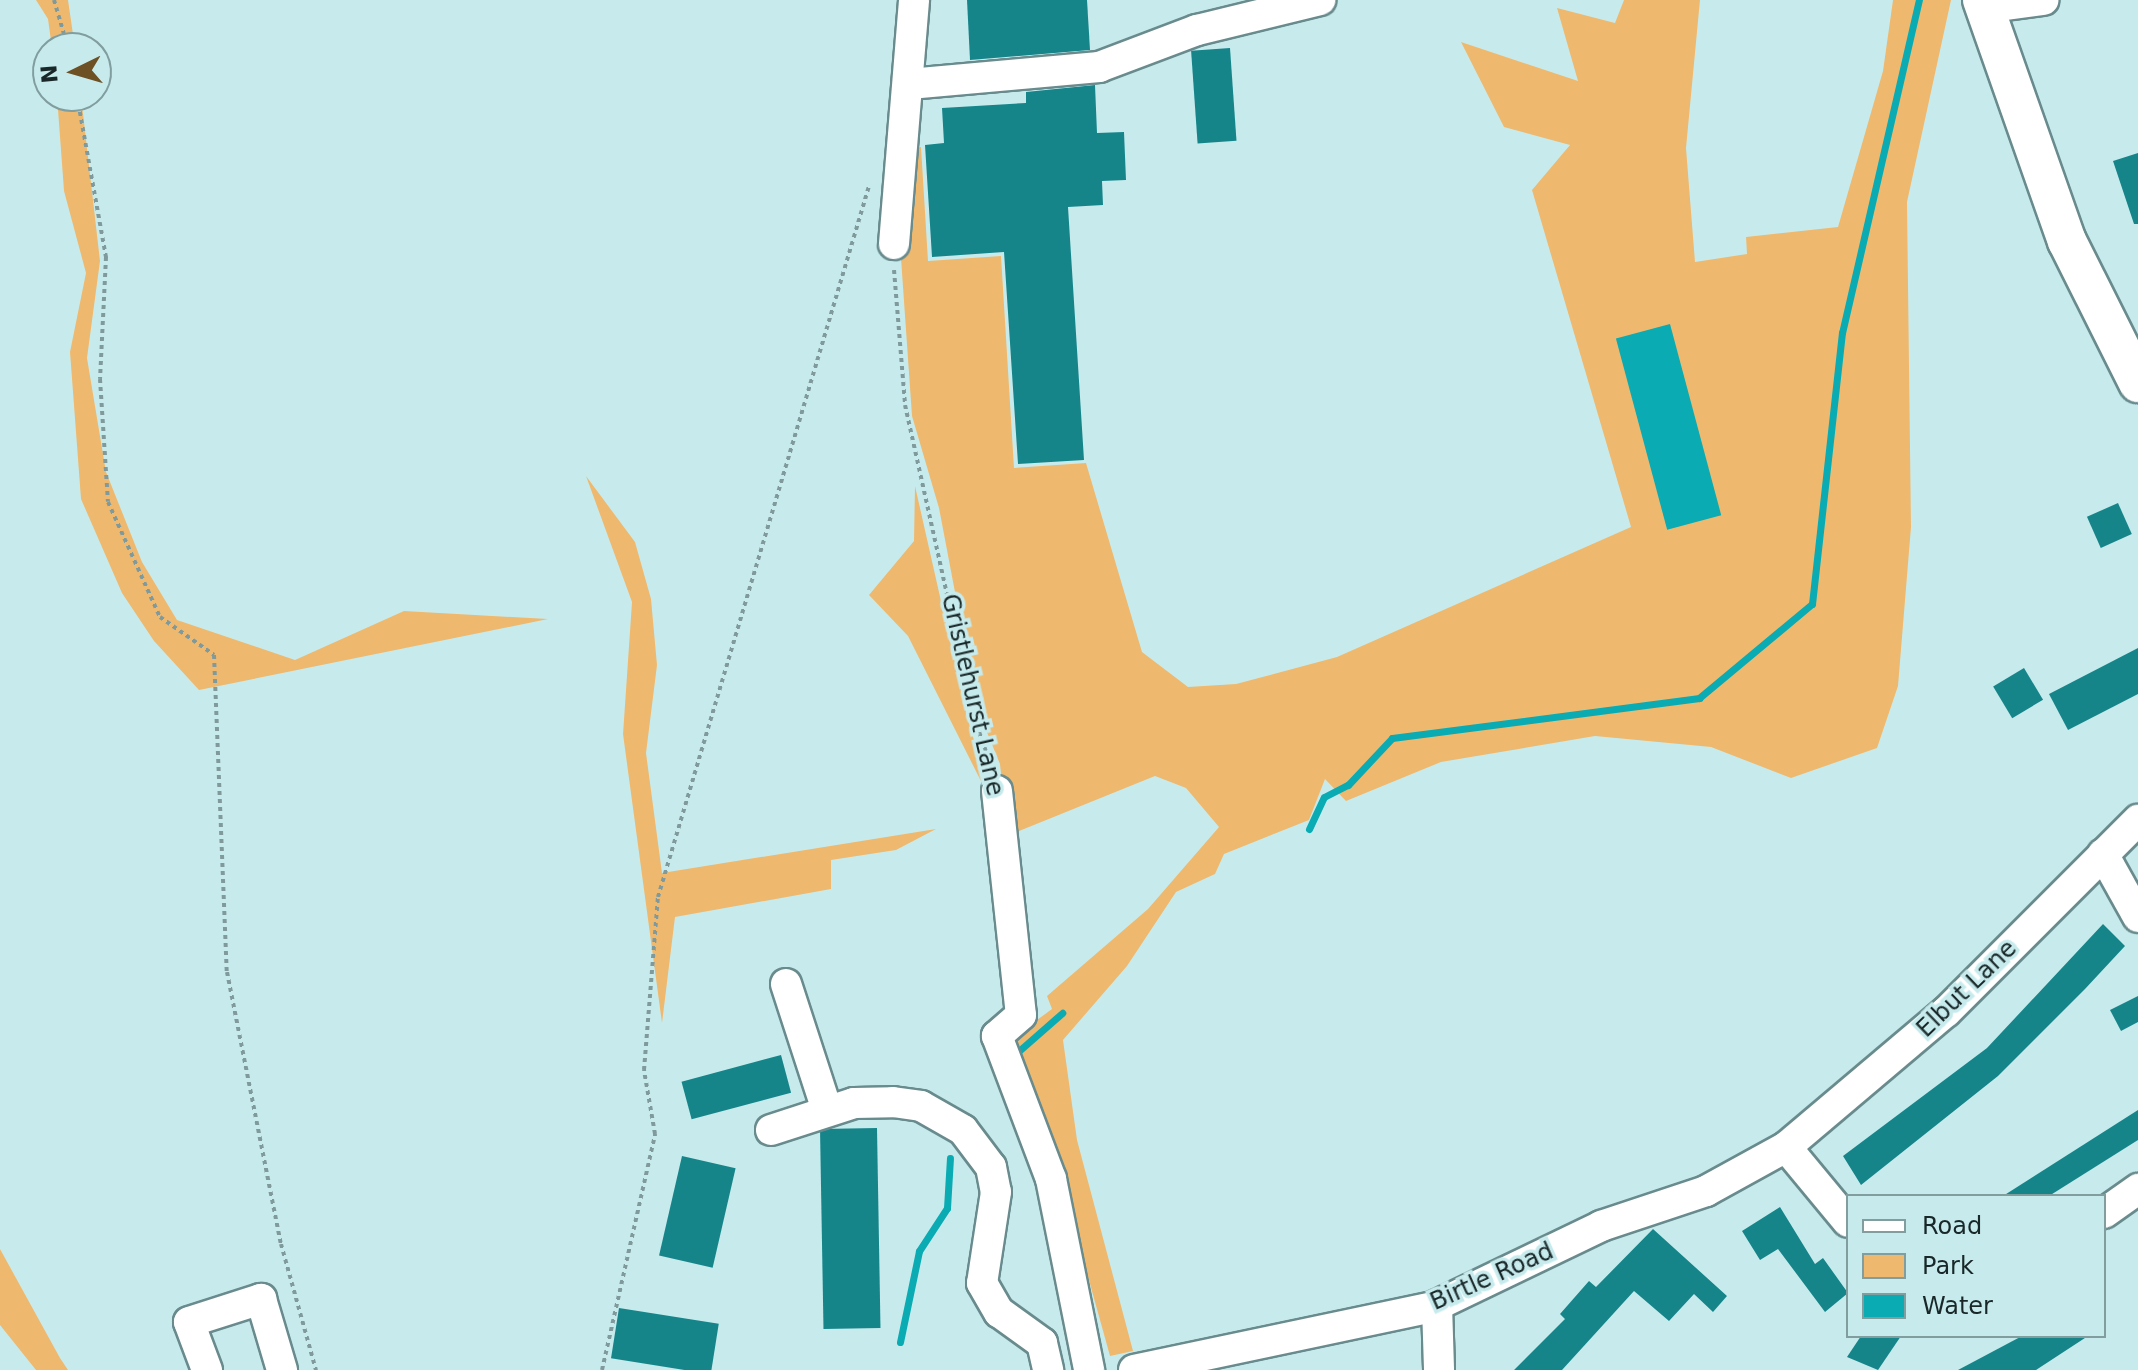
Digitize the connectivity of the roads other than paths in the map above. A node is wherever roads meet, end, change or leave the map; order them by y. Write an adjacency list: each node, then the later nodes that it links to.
1 (914, 0): 5 (street)
2 (1320, 0): 5 (street)
3 (2043, 0): 4 (street)
4 (1983, 4): 7 (main road)
5 (909, 84): 6 (street)
6 (894, 244)
7 (2138, 383)
8 (997, 791): 23 (street, Gristlehurst Lane)
9 (2138, 820): 10 (street, Elbut Lane)
10 (2103, 854): 11 (street); 15 (street, Elbut Lane)
11 (2138, 917)
12 (786, 984): 13 (street)
13 (827, 1110): 14 (street); 22 (street)
14 (771, 1130)
15 (1786, 1147): 18 (street); 19 (street, Birtle Road)
16 (2138, 1189): 17 (street)
17 (2106, 1212)
18 (1846, 1220)
19 (1437, 1305): 24 (street, Birtle Road); 25 (street)
20 (207, 1370): 21 (street)
21 (282, 1370)
22 (1048, 1370)
23 (1089, 1370)
24 (1134, 1370)
25 (1439, 1370)

